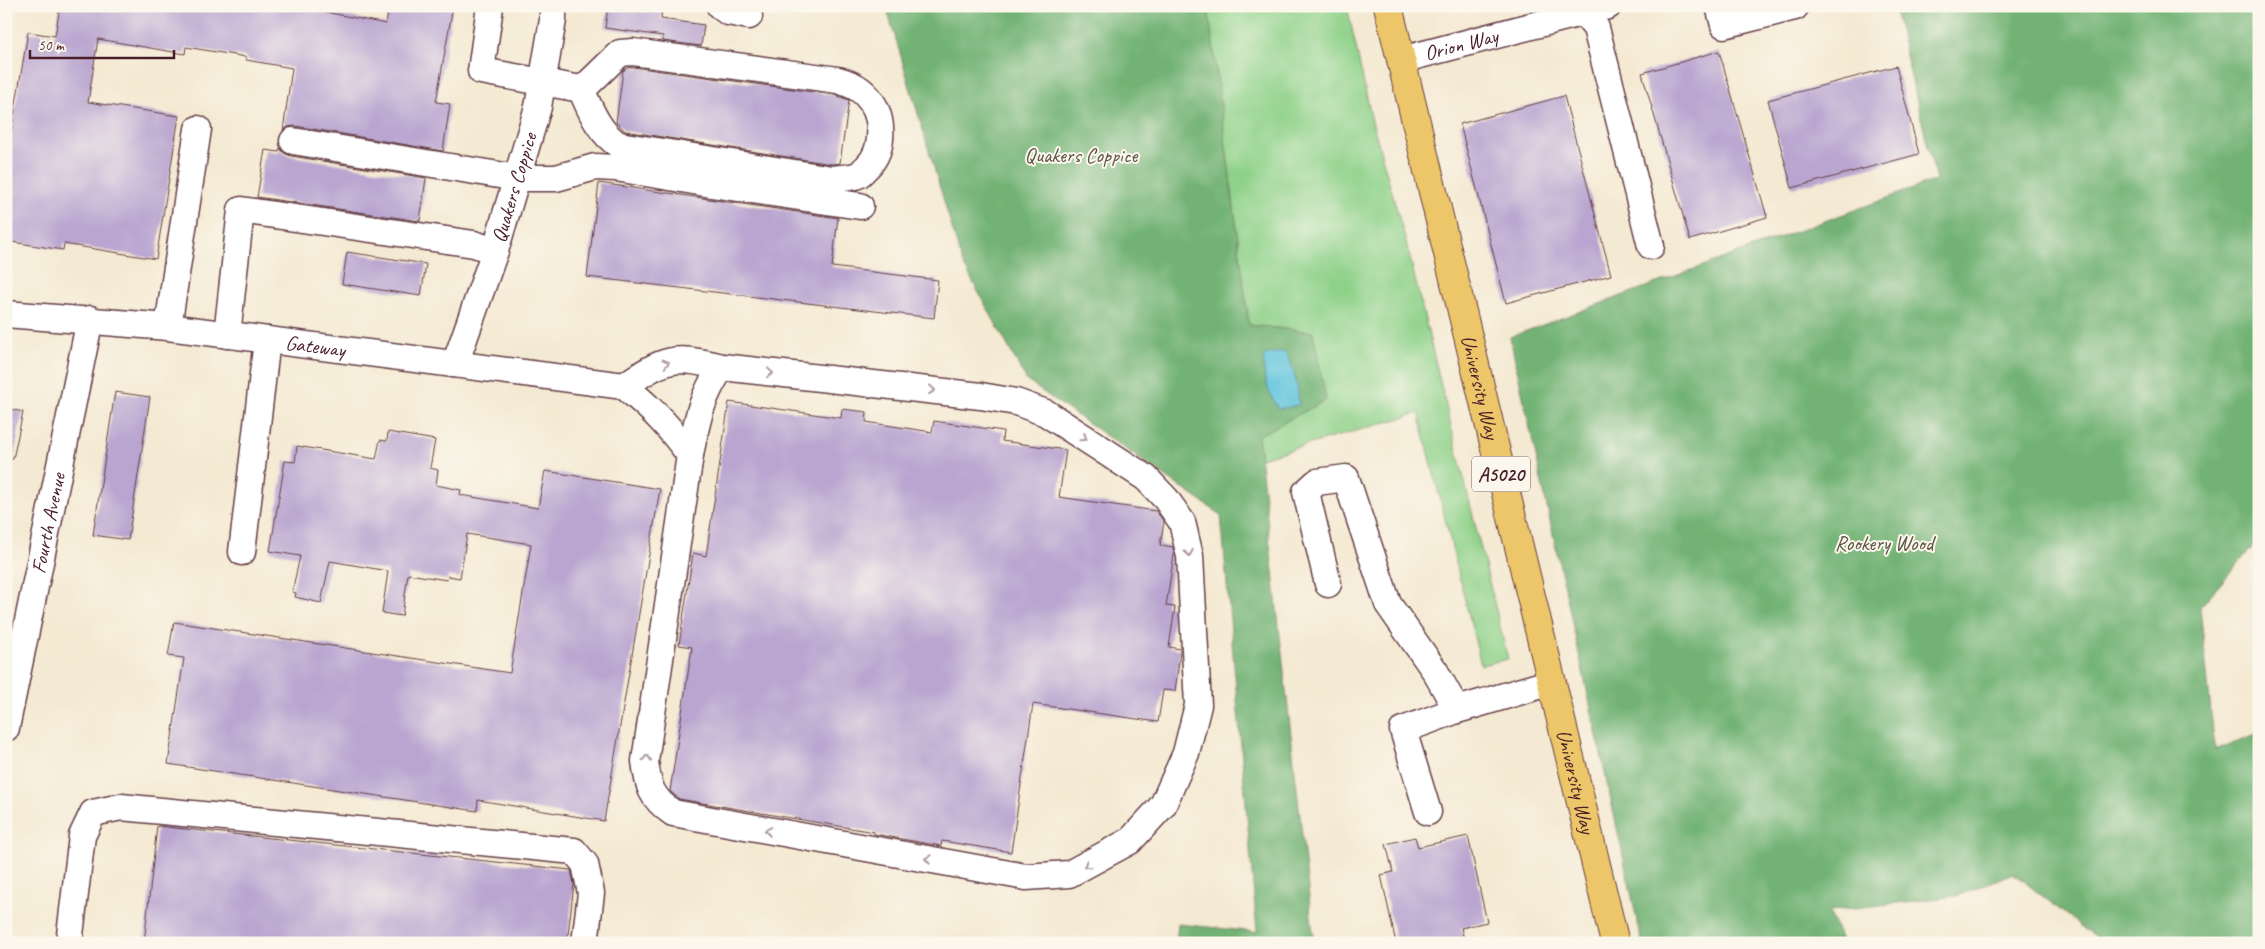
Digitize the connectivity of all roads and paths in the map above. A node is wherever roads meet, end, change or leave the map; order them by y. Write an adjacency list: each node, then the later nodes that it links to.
1 (490, 6): 11 (street)
2 (553, 6): 11 (street, Quakers Coppice)
3 (720, 6): 9 (street)
4 (1388, 6): 10 (highway, University Way / A5020)
5 (1608, 6): 8 (street, Orion Way)
6 (1719, 6): 7 (street)
7 (1795, 7)
8 (1580, 9): 10 (street, Orion Way); 17 (street)
9 (749, 16)
10 (1401, 60): 30 (highway, University Way / A5020)
11 (544, 81): 12 (street); 15 (street, Quakers Coppice)
12 (581, 89): 12 (street)
13 (198, 129): 21 (street)
14 (293, 141): 15 (street)
15 (517, 178): 16 (street); 18 (street, Quakers Coppice)
16 (860, 206)
17 (1651, 246)
18 (495, 251): 22 (street); 24 (street, Quakers Coppice)
19 (6, 314): 20 (street, Gateway)
20 (90, 320): 21 (street, Gateway); 32 (street, Fourth Avenue)
21 (168, 327): 22 (street, Gateway)
22 (227, 335): 23 (street, Gateway)
23 (267, 340): 24 (street, Gateway); 28 (street)
24 (455, 364): 26 (street, Gateway)
25 (722, 367): 26 (street, one-way to 25); 27 (street); 27 (street, one-way to 27)
26 (624, 386): 27 (street)
27 (690, 455)
28 (242, 552)
29 (1328, 584): 31 (street)
30 (1552, 682): 31 (street); 36 (highway, University Way / A5020)
31 (1457, 710): 33 (street)
32 (6, 728)
33 (1428, 812)
34 (69, 943): 35 (street)
35 (585, 943)
36 (1615, 943)

